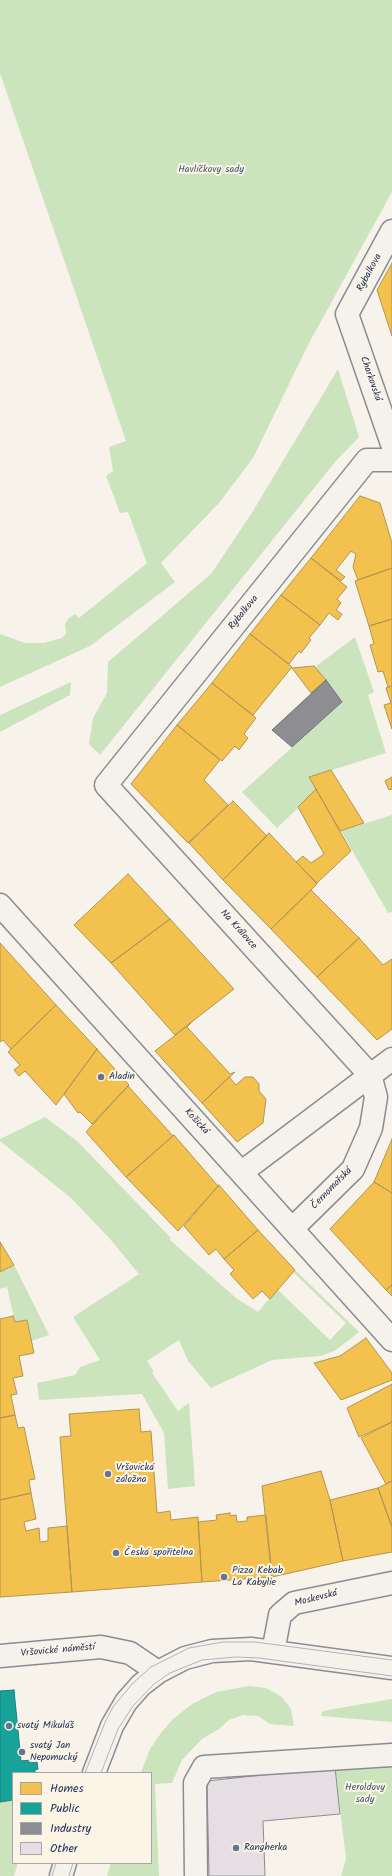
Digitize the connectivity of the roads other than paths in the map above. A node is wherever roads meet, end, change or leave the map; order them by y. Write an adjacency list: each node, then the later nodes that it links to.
1 (392, 231): 2 (street, Rybalkova)
2 (347, 314): 3 (street, Charkovská)
3 (392, 444)
4 (392, 460): 5 (street, Rybalkova)
5 (106, 785): 8 (street, Na Královce)
6 (0, 905): 9 (street, Košická)
7 (392, 1059): 8 (street)
8 (370, 1075): 9 (street); 10 (street, Černomořská)
9 (242, 1172): 10 (street, Košická)
10 (293, 1228): 11 (street, Košická)
11 (392, 1340)
12 (392, 1583): 13 (street, Moskevská)
13 (273, 1652): 15 (street); 16 (street)
14 (0, 1656): 15 (street, Vršovické náměstí)
15 (167, 1667): 18 (street)
16 (392, 1668)
17 (392, 1755): 21 (street)
18 (94, 1772)
19 (65, 1864): 20 (street)
20 (61, 1876)
21 (196, 1876)

